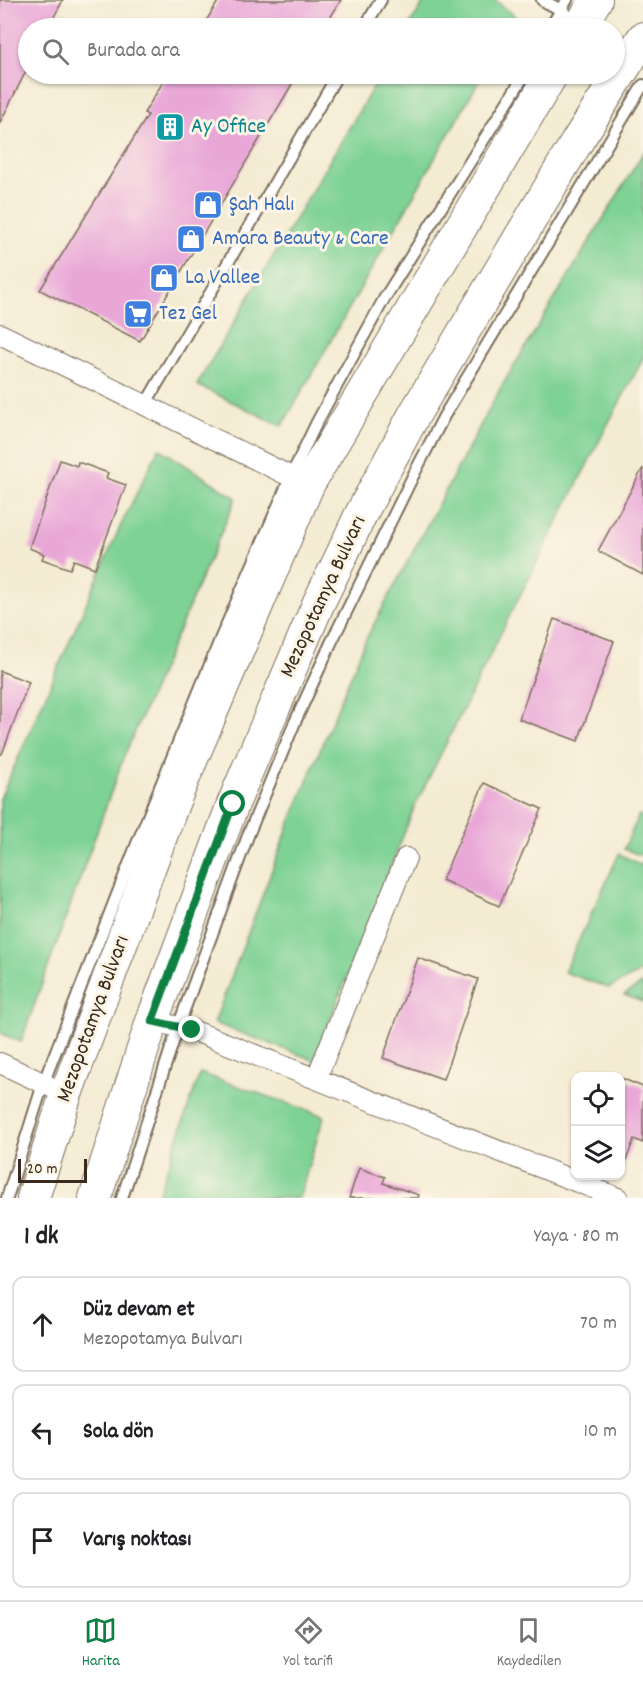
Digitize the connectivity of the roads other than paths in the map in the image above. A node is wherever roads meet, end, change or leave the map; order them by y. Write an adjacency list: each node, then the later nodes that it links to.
1 (381, 0): 4 (lane)
2 (542, 0): 3 (lane)
3 (577, 13)
4 (370, 18)
5 (643, 38): 6 (main road, Mezopotamya Bulvarı)
6 (625, 66)
7 (332, 84): 13 (lane)
8 (519, 84): 14 (lane)
9 (546, 84): 14 (main road, Mezopotamya Bulvarı)
10 (614, 84): 16 (main road, Mezopotamya Bulvarı)
11 (643, 85): 16 (lane)
12 (0, 334): 13 (street)
13 (145, 405): 14 (street)
14 (300, 480): 19 (main road, Mezopotamya Bulvarı)
15 (406, 858): 18 (street)
16 (165, 1024): 18 (street); 22 (main road, Mezopotamya Bulvarı); 23 (lane)
17 (0, 1063): 19 (street)
18 (316, 1079): 24 (street)
19 (55, 1089): 20 (lane); 21 (main road, Mezopotamya Bulvarı)
20 (7, 1198)
21 (33, 1198)
22 (95, 1198)
23 (122, 1198)
24 (618, 1198)

